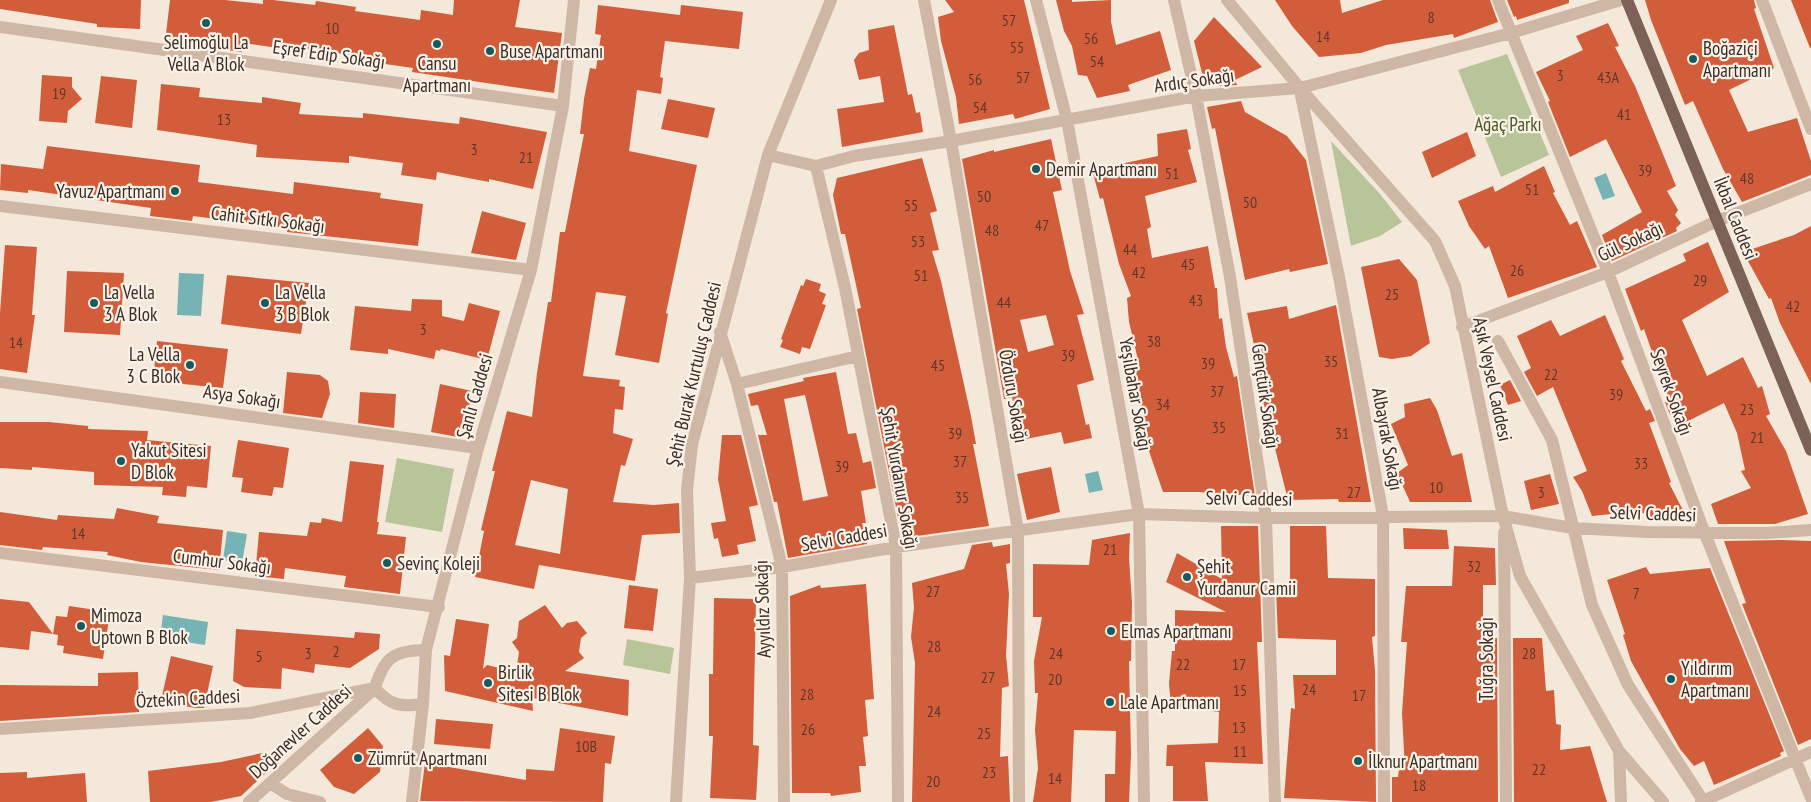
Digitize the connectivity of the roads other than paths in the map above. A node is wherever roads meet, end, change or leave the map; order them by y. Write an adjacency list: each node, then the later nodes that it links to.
1 (574, 0): 15 (street, Şanlı Caddesi)
2 (831, 0): 19 (street, Şehit Burak Kurtuluş Caddesi)
3 (924, 0): 18 (street, Özduru Sokağı)
4 (1036, 0): 16 (street, Yeşilbahar Sokağı)
5 (1174, 0): 14 (street, Gençtürk Sokağı)
6 (1226, 0): 13 (street, Aşık Veysel Caddesi)
7 (1498, 0): 12 (street, Seyrek Sokağı)
8 (1620, 0): 12 (street, Ardıç Sokağı)
9 (1627, 0): 23 (main road, İkbal Caddesi)
10 (1762, 0): 17 (street)
11 (0, 27): 15 (street, Eşref Edip Sokağı)
12 (1511, 33): 13 (street, Ardıç Sokağı); 25 (street, Seyrek Sokağı)
13 (1300, 88): 14 (street, Ardıç Sokağı); 26 (street, Aşık Veysel Caddesi); 35 (street, Albayrak Sokağı)
14 (1196, 96): 16 (street, Ardıç Sokağı); 37 (street, Gençtürk Sokağı)
15 (563, 106): 24 (street, Şanlı Caddesi)
16 (1067, 120): 18 (street, Ardıç Sokağı); 34 (street, Yeşilbahar Sokağı)
17 (1811, 129)
18 (951, 141): 20 (street, Ardıç Sokağı); 40 (street, Özduru Sokağı)
19 (768, 155): 20 (street, Ardıç Sokağı); 27 (street, Şehit Burak Kurtuluş Caddesi)
20 (816, 166): 29 (street, Şehit Yurdanur Sokağı)
21 (1811, 184): 23 (street, Gül Sokağı)
22 (0, 206): 24 (street, Cahit Sıtkı Sokağı)
23 (1717, 221): 25 (street, Gül Sokağı); 33 (main road, İkbal Caddesi)
24 (531, 270): 32 (street, Şanlı Caddesi)
25 (1608, 272): 26 (street, Gül Sokağı); 41 (street, Seyrek Sokağı)
26 (1462, 327): 36 (street, Aşık Veysel Caddesi)
27 (720, 332): 31 (street, Ayyıldız Sokağı); 45 (street, Şehit Burak Kurtuluş Caddesi)
28 (1498, 341): 38 (street)
29 (858, 356): 31 (street); 42 (street, Şehit Yurdanur Sokağı)
30 (0, 382): 32 (street, Asya Sokağı)
31 (737, 384): 44 (street, Ayyıldız Sokağı)
32 (478, 448): 46 (street, Şanlı Caddesi)
33 (1811, 450)
34 (1139, 514): 37 (street, Selvi Caddesi); 40 (street, Selvi Caddesi); 63 (street, Yeşilbahar Sokağı)
35 (1383, 516): 36 (street, Selvi Caddesi); 37 (street, Selvi Caddesi); 65 (street, Albayrak Sokağı)
36 (1504, 516): 38 (street, Selvi Caddesi); 51 (street, Aşık Veysel Caddesi); 66 (street, Tuğra Sokağı)
37 (1266, 518): 64 (street, Gençtürk Sokağı)
38 (1572, 528): 41 (street, Selvi Caddesi); 69 (street)
39 (1811, 530): 41 (street, Selvi Caddesi)
40 (1018, 531): 42 (street, Selvi Caddesi); 62 (street, Özduru Sokağı)
41 (1705, 534): 53 (street, Seyrek Sokağı)
42 (896, 547): 44 (street, Selvi Caddesi); 61 (street, Şehit Yurdanur Sokağı)
43 (0, 553): 46 (street, Cumhur Sokağı)
44 (782, 567): 45 (street, Selvi Caddesi); 60 (street, Ayyıldız Sokağı)
45 (690, 578): 59 (street, Şehit Burak Kurtuluş Caddesi)
46 (439, 607): 47 (street, Şanlı Caddesi)
47 (426, 650): 48 (street); 49 (street, Şanlı Caddesi)
48 (375, 688): 49 (street); 50 (street, Öztekin Caddesi); 54 (street, Doğanevler Caddesi)
49 (423, 704): 58 (street, Şanlı Caddesi)
50 (0, 729)
51 (1619, 751): 67 (street); 68 (street, Aşık Veysel Caddesi)
52 (1811, 752): 53 (street)
53 (1795, 760): 55 (street, Seyrek Sokağı); 69 (street)
54 (270, 783): 56 (street, Doğanevler Caddesi); 57 (street)
55 (1811, 798)
56 (249, 802)
57 (320, 802)
58 (412, 802)
59 (676, 802)
60 (784, 802)
61 (898, 802)
62 (1019, 802)
63 (1144, 802)
64 (1275, 802)
65 (1384, 802)
66 (1506, 802)
67 (1621, 802)
68 (1662, 802)
69 (1703, 802)

